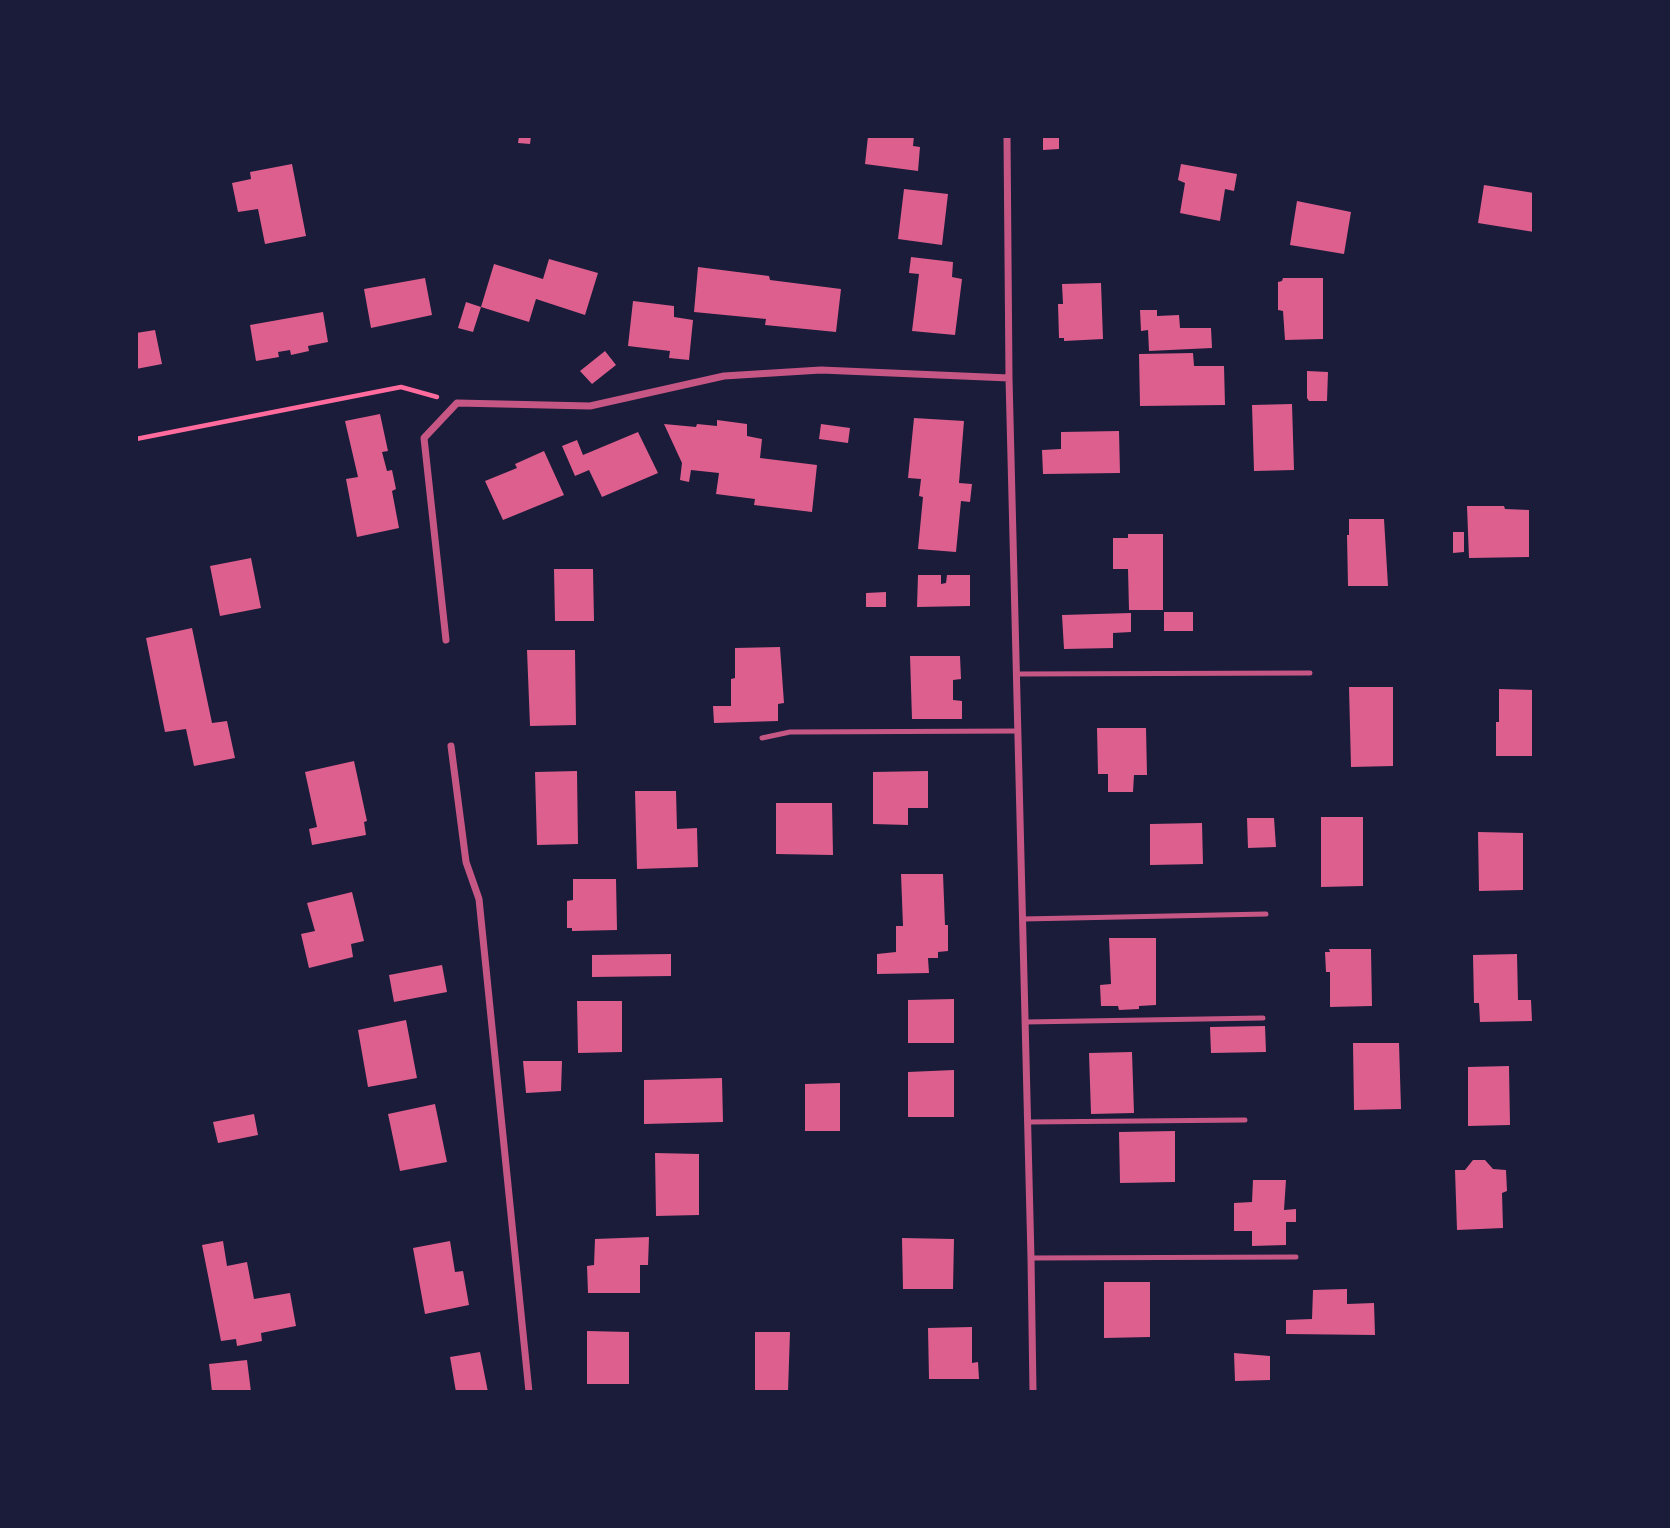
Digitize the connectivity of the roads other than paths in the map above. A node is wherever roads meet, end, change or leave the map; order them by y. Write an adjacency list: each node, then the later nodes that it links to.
1 (1007, 136): 2 (street)
2 (1009, 378): 3 (street); 5 (street)
3 (446, 640)
4 (1310, 673): 5 (lane)
5 (1017, 674): 6 (street)
6 (1018, 731): 7 (lane); 10 (street)
7 (762, 738)
8 (451, 746): 17 (street)
9 (1266, 914): 10 (lane)
10 (1023, 919): 12 (street)
11 (1263, 1018): 12 (lane)
12 (1025, 1022): 14 (street)
13 (1245, 1120): 14 (lane)
14 (1028, 1122): 16 (street)
15 (1296, 1256): 16 (lane)
16 (1031, 1258): 18 (street)
17 (529, 1391)
18 (1032, 1391)

